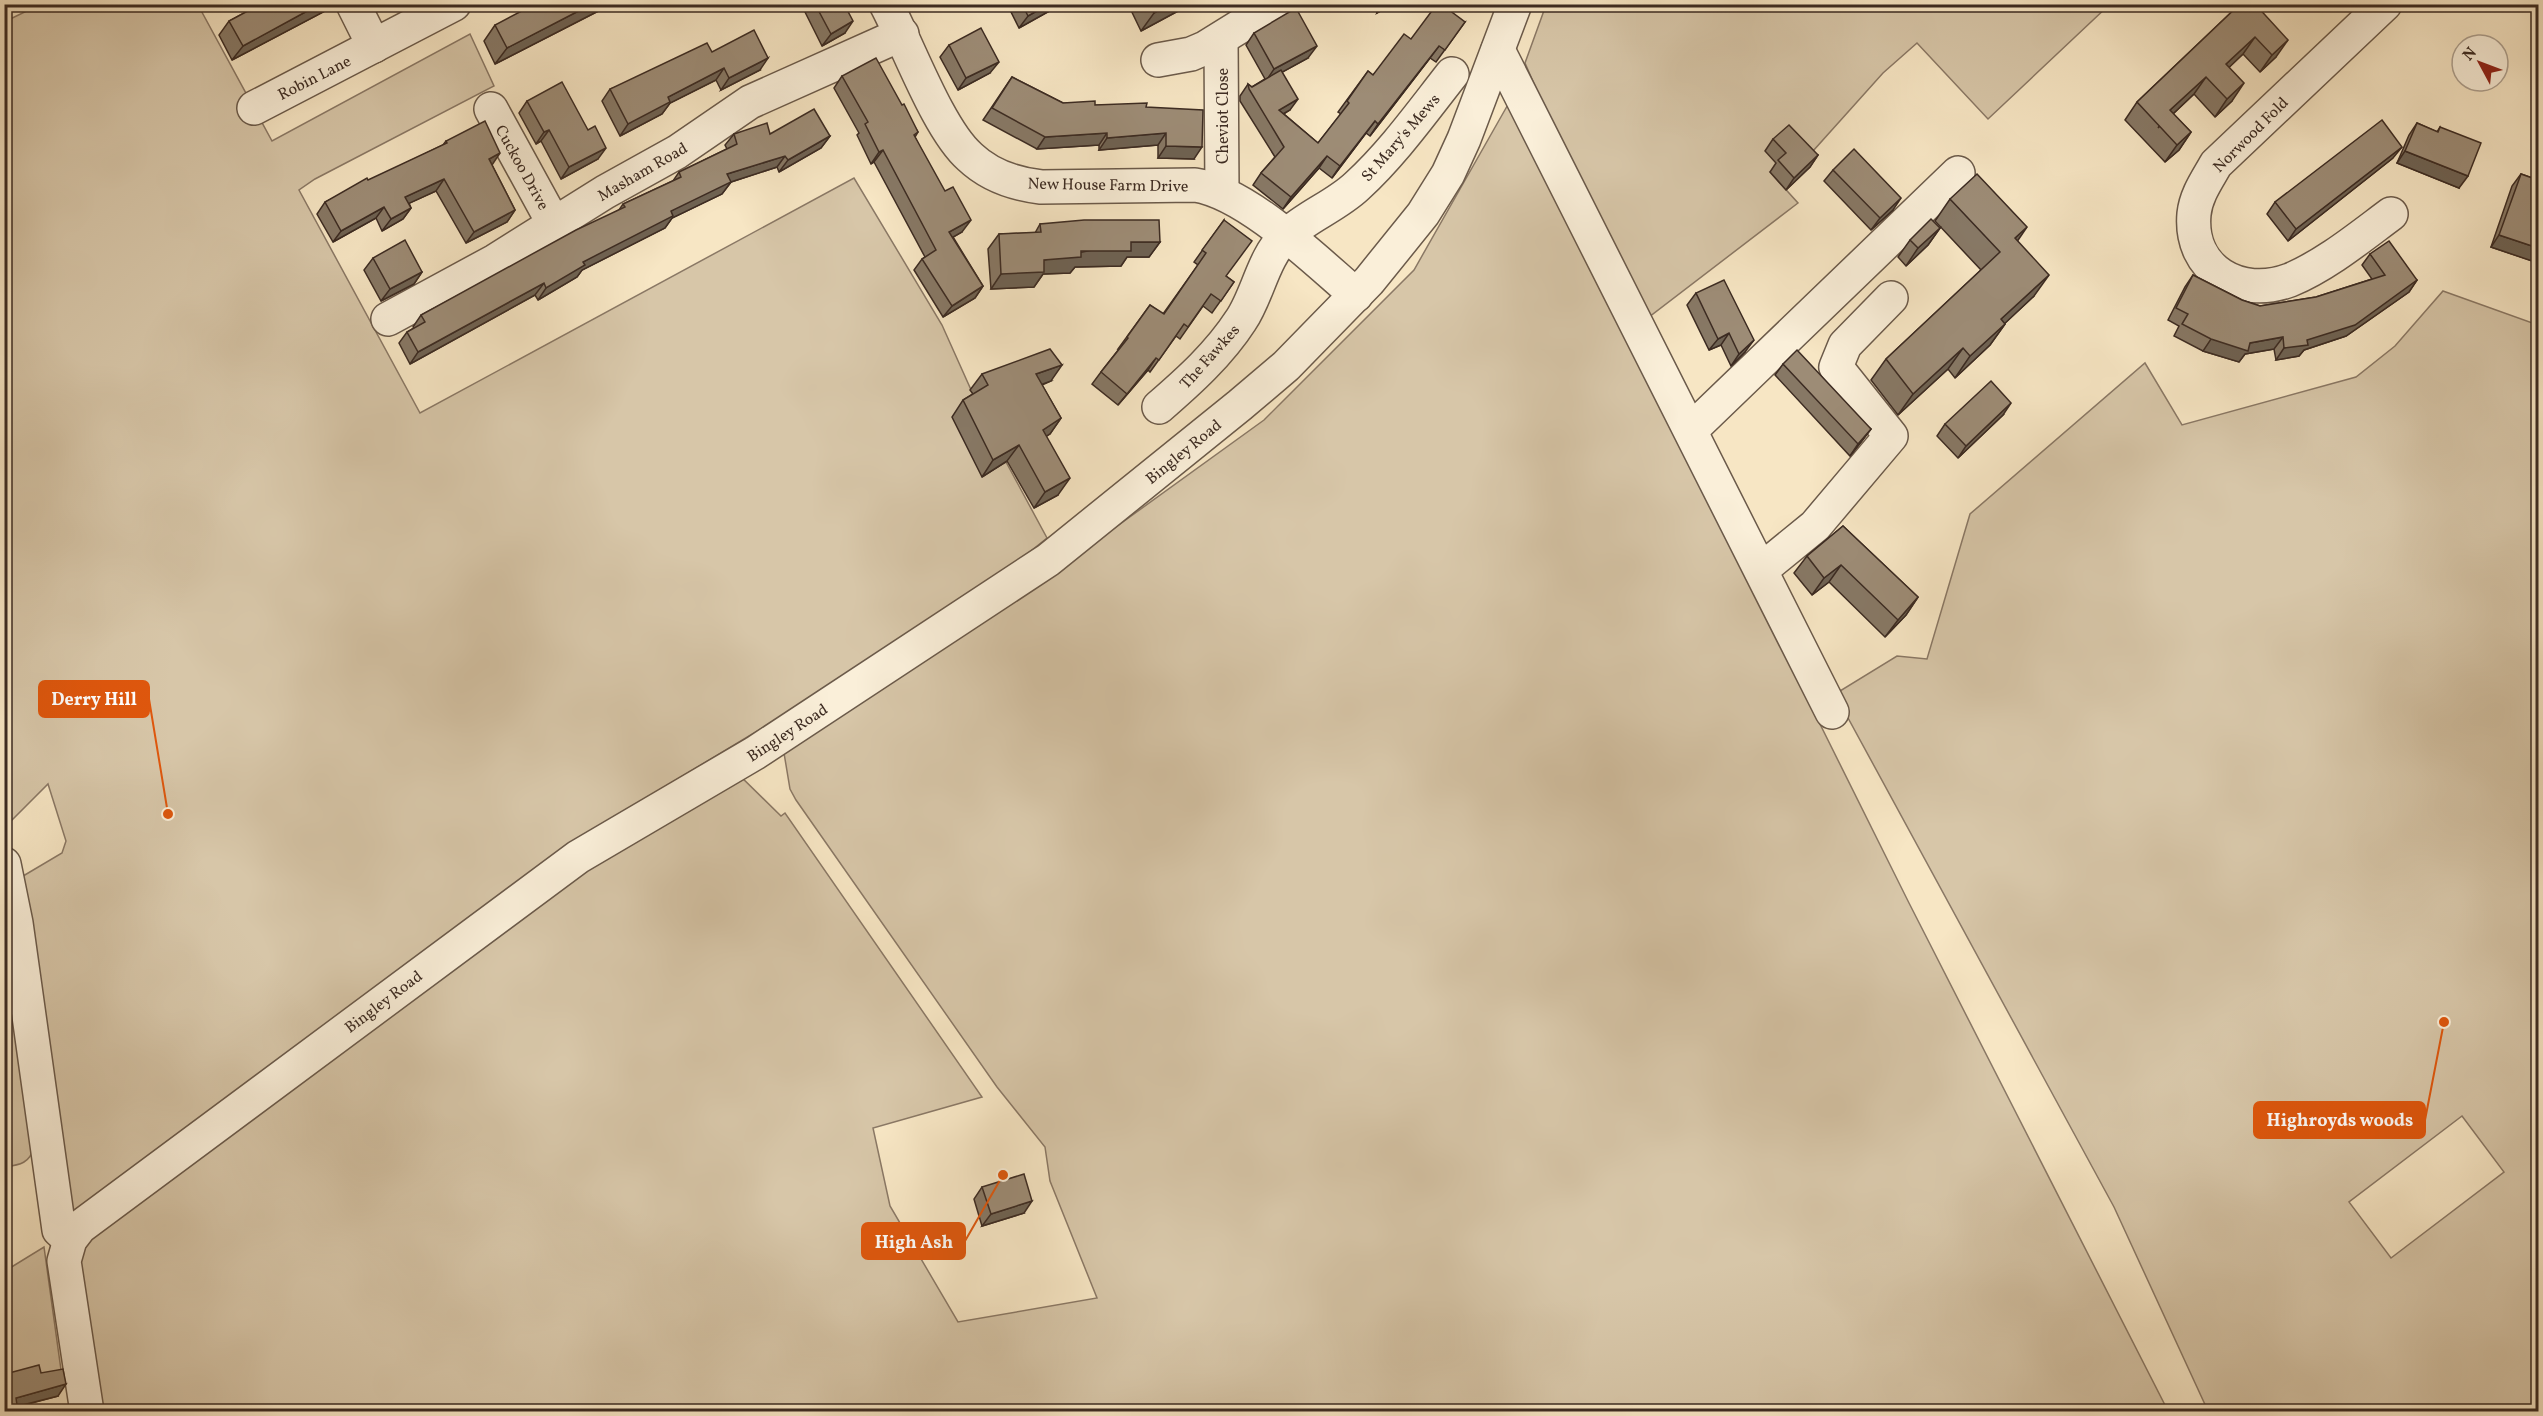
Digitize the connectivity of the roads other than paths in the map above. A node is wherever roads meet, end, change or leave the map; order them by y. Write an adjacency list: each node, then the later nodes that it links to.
1 (352, 4): 9 (street)
2 (454, 4): 9 (street, Robin Lane)
3 (886, 4): 7 (street, New House Farm Drive)
4 (1276, 4): 8 (street, Cheviot Close)
5 (1515, 4): 10 (street, Bingley Road)
6 (2385, 4): 17 (street, Norwood Fold)
7 (902, 34): 16 (street, New House Farm Drive); 18 (street, Masham Road)
8 (1221, 40): 11 (street, Cheviot Close); 16 (street, Cheviot Close)
9 (374, 46): 13 (street, Robin Lane)
10 (1498, 50): 20 (street, Bingley Road); 24 (street)
11 (1158, 60)
12 (1452, 74): 19 (street, St Mary's Mews)
13 (254, 108)
14 (491, 109): 18 (street, Cuckoo Drive)
15 (1958, 172): 24 (street)
16 (1222, 192): 19 (street, New House Farm Drive)
17 (2391, 214)
18 (554, 224): 22 (street, Masham Road)
19 (1285, 236): 20 (street, New House Farm Drive); 23 (street, The Fawkes)
20 (1356, 295): 28 (street, Bingley Road)
21 (1891, 297): 25 (street)
22 (388, 319)
23 (1160, 407)
24 (1691, 430): 25 (street)
25 (1761, 570): 26 (street)
26 (1832, 712)
27 (4, 864): 28 (street)
28 (70, 1240): 29 (street)
29 (87, 1412)

